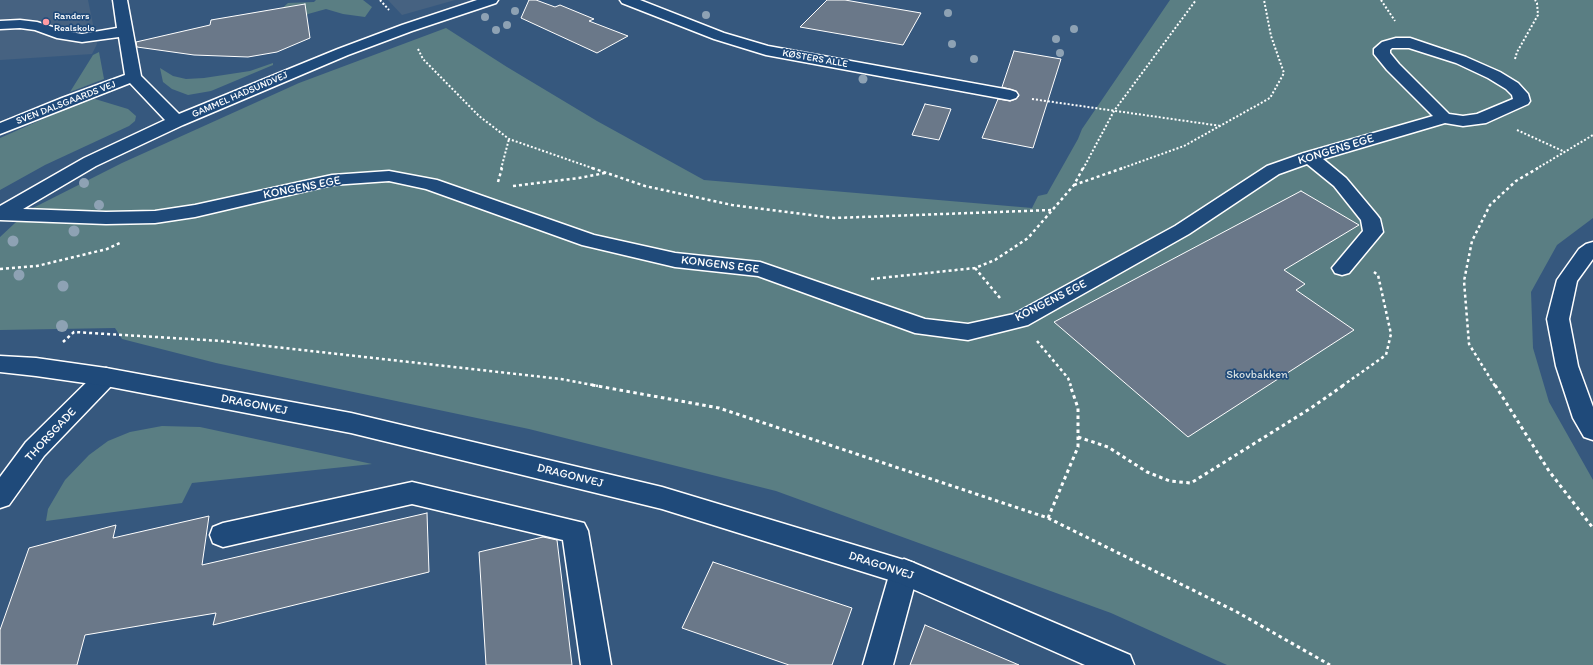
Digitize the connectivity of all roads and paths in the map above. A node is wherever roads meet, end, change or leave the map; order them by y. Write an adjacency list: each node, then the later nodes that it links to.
1 (120, 0): 8 (street)
2 (491, 0): 16 (street, GAMMEL HADSUNDVEJ)
3 (627, 0): 12 (street, KØSTERS ALLE)
4 (1196, 0): 13 (path)
5 (1264, 0): 17 (path)
6 (1535, 0): 10 (path)
7 (0, 25): 8 (street)
8 (126, 31): 11 (street)
9 (416, 45): 20 (path)
10 (1517, 52)
11 (133, 77): 16 (street); 18 (street, SVEN DALSGAARDS VEJ)
12 (1010, 95): 13 (path)
13 (1114, 111): 17 (path); 24 (path)
14 (1487, 116): 15 (street, KONGENS EGE); 15 (street, KONGENS EGE); 21 (path)
15 (1444, 118): 22 (street, KONGENS EGE)
16 (177, 121): 27 (street, GAMMEL HADSUNDVEJ)
17 (1221, 126): 24 (path)
18 (0, 129)
19 (1593, 135): 21 (path)
20 (509, 140): 23 (path); 25 (path)
21 (1565, 152): 42 (path)
22 (1310, 157): 30 (street); 34 (street, KONGENS EGE)
23 (606, 173): 25 (path); 26 (path)
24 (1074, 185): 26 (path)
25 (495, 197): 27 (street, KONGENS EGE); 34 (street, KONGENS EGE)
26 (1052, 210): 31 (path)
27 (0, 214)
28 (121, 243): 32 (path)
29 (1593, 249): 38 (street)
30 (1348, 261): 39 (path)
31 (975, 268): 33 (path); 34 (path)
32 (0, 269)
33 (867, 280)
34 (1020, 320): 39 (path)
35 (0, 364): 36 (street, DRAGONVEJ)
36 (36, 367): 37 (street, DRAGONVEJ); 41 (path)
37 (106, 377): 40 (street, THORSGADE); 44 (street, DRAGONVEJ)
38 (1593, 430)
39 (1078, 437): 41 (path)
40 (0, 497)
41 (1048, 518): 48 (path)
42 (1593, 528)
43 (223, 535): 45 (street)
44 (904, 572): 46 (street); 47 (street, DRAGONVEJ)
45 (596, 665)
46 (878, 665)
47 (1119, 665)
48 (1330, 665)

